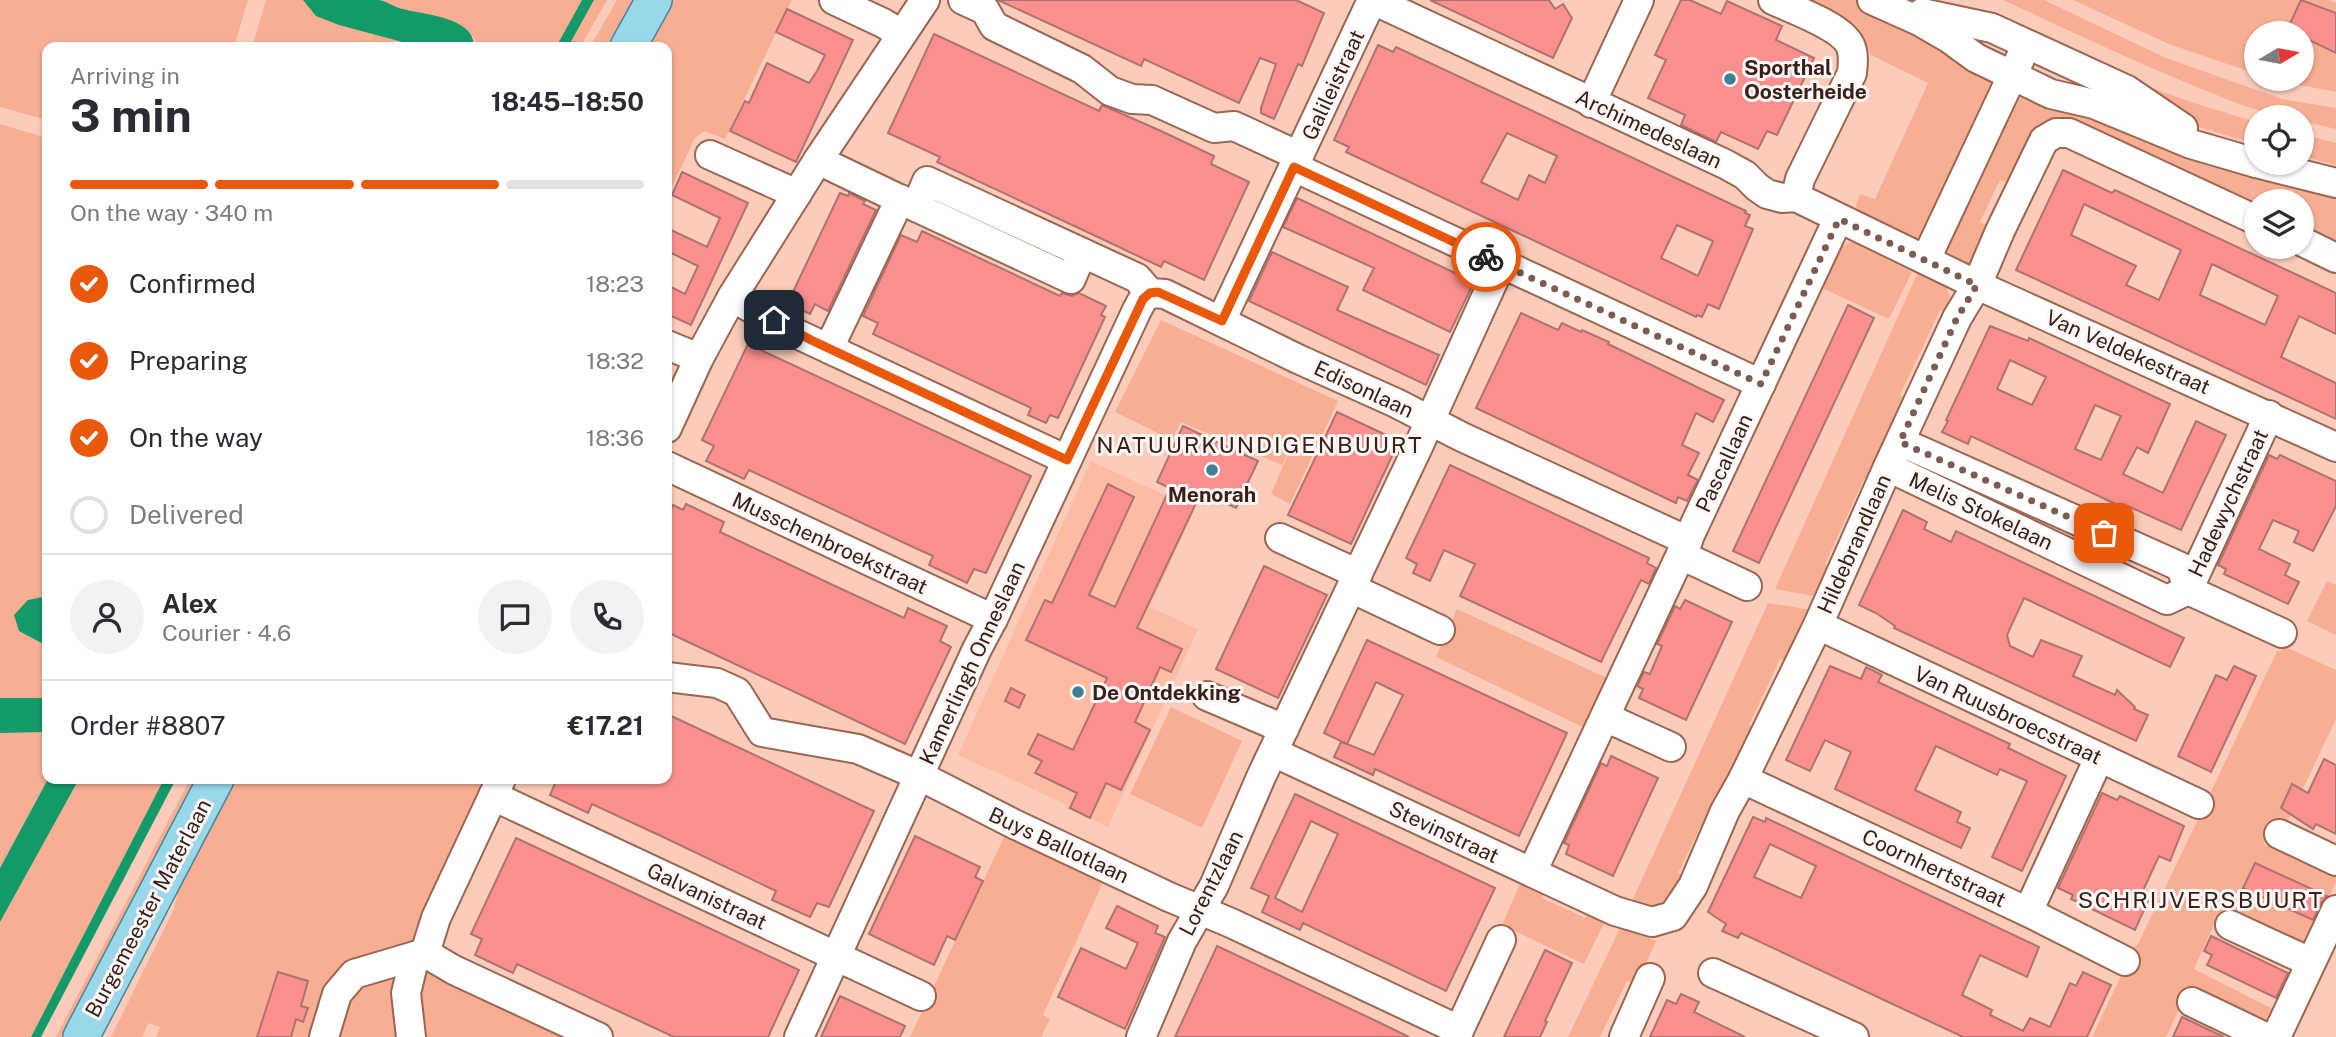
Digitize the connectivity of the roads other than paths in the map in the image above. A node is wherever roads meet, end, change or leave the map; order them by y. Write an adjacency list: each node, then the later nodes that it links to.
1 (654, 0): 11 (main road)
2 (834, 0): 10 (street)
3 (925, 0): 10 (street)
4 (963, 0): 19 (street)
5 (1373, 0): 14 (street, Archimedeslaan); 19 (street, Galileistraat)
6 (1639, 0): 14 (street)
7 (1773, 0): 25 (street)
8 (1872, 0): 13 (street)
9 (1897, 0): 12 (street)
10 (901, 34): 18 (street)
11 (631, 42)
12 (2027, 44): 13 (street); 15 (street)
13 (2012, 76): 17 (street); 30 (street)
14 (1591, 103): 25 (street, Archimedeslaan)
15 (2244, 148)
16 (710, 155): 24 (street)
17 (2244, 159)
18 (818, 160): 24 (street); 26 (street)
19 (1297, 161): 32 (street); 36 (street, Galileistraat)
20 (2314, 165): 21 (street)
21 (2336, 170)
22 (2304, 175): 23 (street)
23 (2336, 183)
24 (797, 194): 35 (street)
25 (1796, 197): 28 (street, Archimedeslaan)
26 (908, 203): 34 (street, Edisonlaan); 38 (street, Edisonlaan)
27 (2244, 214): 33 (street, Hildebrandlaan)
28 (1839, 219): 30 (street, Archimedeslaan); 40 (street, Pascallaan)
29 (2314, 247): 31 (street)
30 (1924, 258): 33 (street, Van Veldekestraat)
31 (2336, 258)
32 (1501, 264): 40 (street); 43 (street, Lorentzlaan)
33 (1977, 285): 41 (street, Van Veldekestraat); 44 (street, Hildebrandlaan)
34 (1150, 293): 36 (street, Edisonlaan); 46 (street, Kamerlingh Onneslaan)
35 (732, 297): 38 (street); 39 (street)
36 (1222, 321): 43 (street, Edisonlaan)
37 (672, 347): 39 (street)
38 (829, 348): 46 (street)
39 (699, 358): 42 (street)
40 (1761, 384): 50 (street, Pascallaan)
41 (2269, 415): 45 (street, Van Veldekestraat); 53 (street, Hadewychstraat)
42 (672, 417)
43 (1429, 420): 50 (street, Edisonlaan); 51 (street, Lorentzlaan)
44 (1900, 442): 47 (street, Hildebrandlaan); 53 (street, Melis Stokelaan)
45 (2336, 447)
46 (1067, 460): 54 (street, Kamerlingh Onneslaan)
47 (1888, 467): 53 (street, Melis Stokelaan); 55 (street, Hildebrandlaan)
48 (672, 468): 54 (street, Musschenbroekstraat)
49 (1280, 538): 51 (street)
50 (1684, 548): 52 (street); 60 (street, Pascallaan)
51 (1354, 581): 56 (street); 61 (street, Lorentzlaan)
52 (1747, 586)
53 (2188, 590): 57 (street)
54 (993, 619): 64 (street, Kamerlingh Onneslaan)
55 (1818, 625): 63 (street, Van Ruusbroecstraat); 65 (street, Hildebrandlaan)
56 (1440, 630)
57 (2282, 633)
58 (672, 678): 64 (street, Buys Ballotlaan)
59 (1207, 696): 61 (street)
60 (1605, 717): 62 (street); 71 (street, Pascallaan)
61 (1279, 741): 71 (street, Stevinstraat); 72 (street, Lorentzlaan)
62 (1671, 747)
63 (2099, 758): 68 (street, Van Ruusbroecstraat); 75 (street)
64 (920, 776): 72 (street, Buys Ballotlaan); 79 (street, Kamerlingh Onneslaan)
65 (1743, 779): 74 (street, Hildebrandlaan); 75 (street, Coornhertstraat)
66 (213, 784): 88 (main road, Burgemeester Materlaan)
67 (497, 788): 78 (street); 79 (street, Galvanistraat)
68 (2199, 804)
69 (2279, 834): 70 (street)
70 (2336, 861)
71 (1532, 872): 74 (street, Stevinstraat)
72 (1200, 910): 86 (street, Buys Ballotlaan); 93 (street, Lorentzlaan)
73 (2336, 910): 81 (street)
74 (1615, 911)
75 (2028, 912): 80 (street, Coornhertstraat)
76 (2230, 925): 81 (street)
77 (1501, 940): 86 (street)
78 (420, 954): 89 (street); 90 (street); 91 (street)
79 (836, 956): 84 (street, Galvanistraat); 92 (street, Kamerlingh Onneslaan)
80 (2125, 961)
81 (2310, 962): 87 (street)
82 (1713, 973): 95 (street)
83 (1650, 978): 94 (street)
84 (921, 996)
85 (2192, 1002): 87 (street)
86 (1457, 1033)
87 (2280, 1035)
88 (81, 1037)
89 (324, 1037)
90 (411, 1037)
91 (598, 1037)
92 (799, 1037)
93 (1141, 1037)
94 (1624, 1037)
95 (1854, 1037)

